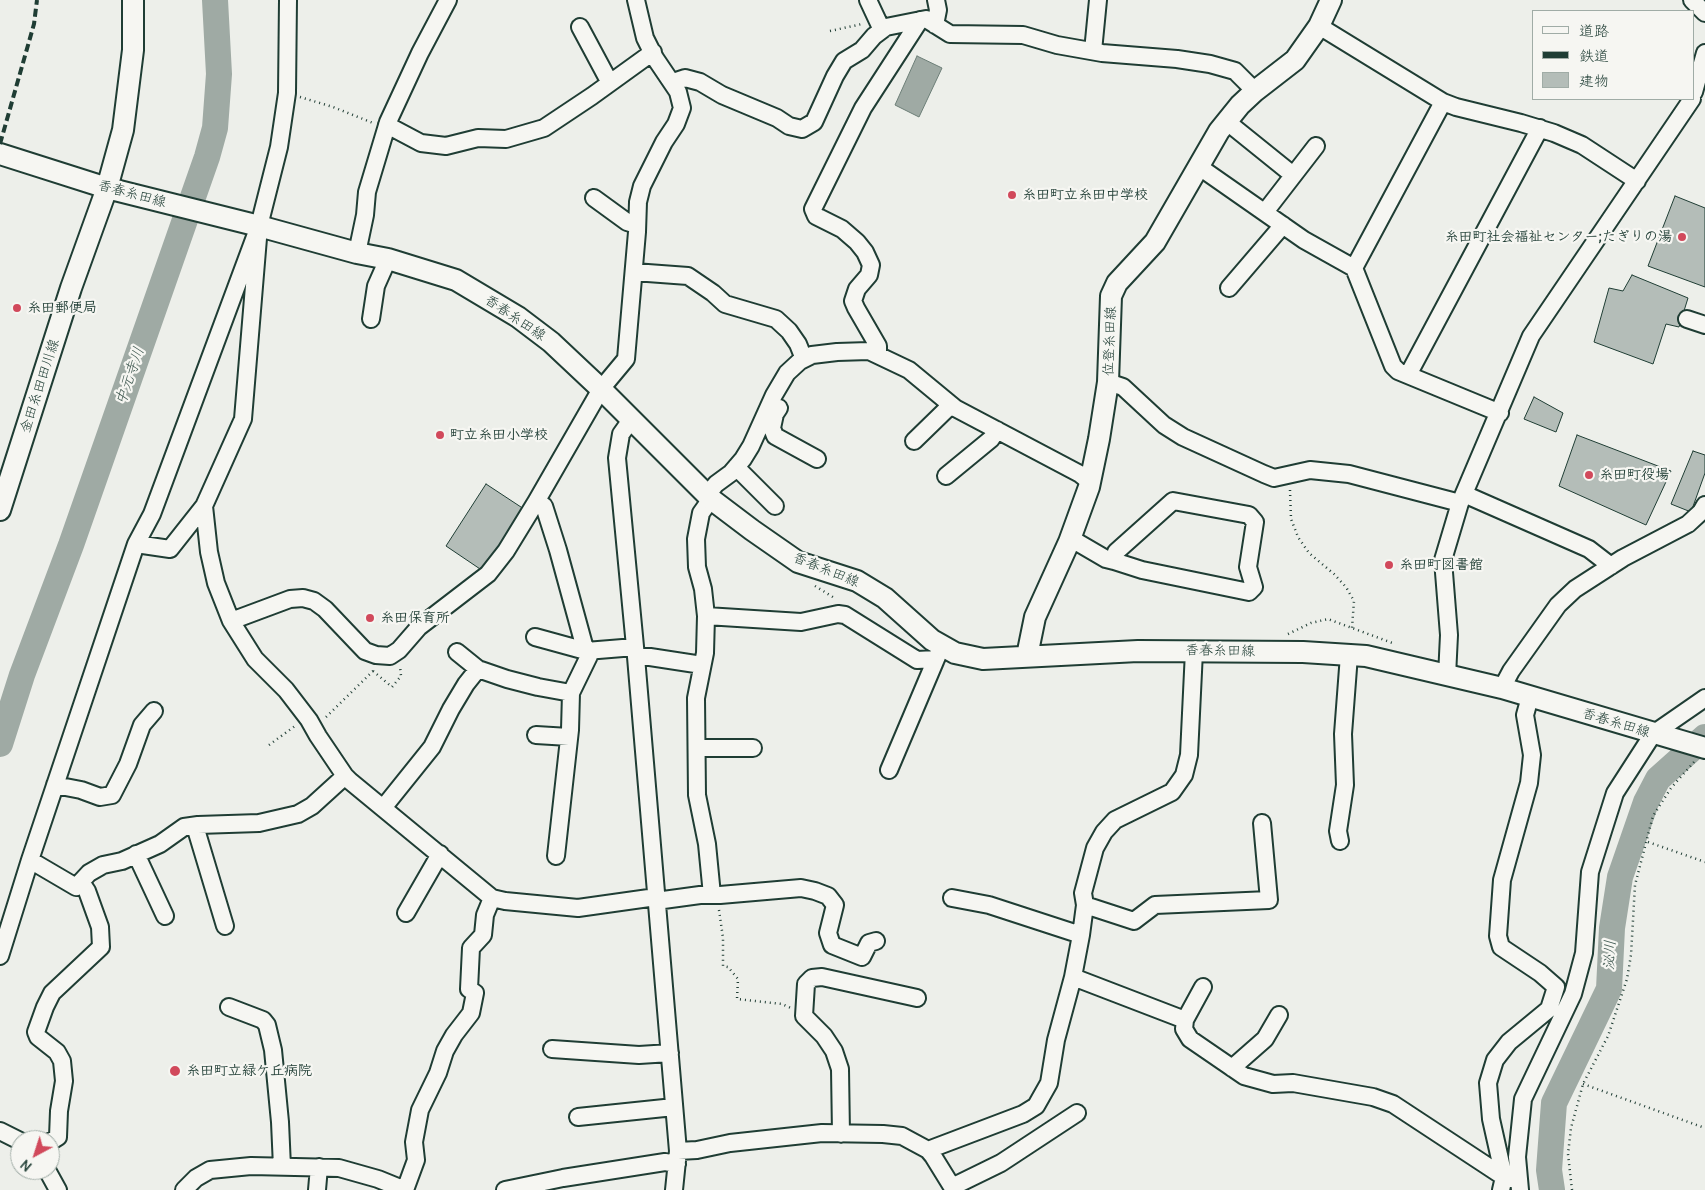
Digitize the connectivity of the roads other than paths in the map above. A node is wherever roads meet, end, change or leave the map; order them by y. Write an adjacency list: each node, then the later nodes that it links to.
1 (133, 0): 32 (main road, 金田糸田田川線)
2 (288, 0): 35 (street)
3 (448, 0): 25 (street)
4 (636, 0): 16 (street)
5 (868, 0): 12 (street)
6 (936, 0): 11 (street)
7 (1098, 0): 15 (street)
8 (1331, 0): 13 (main road, 位登糸田線)
9 (1692, 0): 10 (street)
10 (1705, 14)
11 (928, 23): 12 (street); 15 (street); 46 (street)
12 (880, 25): 18 (street)
13 (1319, 26): 21 (main road, 位登糸田線); 23 (street)
14 (580, 27): 19 (street)
15 (1093, 51): 21 (street)
16 (653, 52): 18 (street); 19 (street)
17 (1705, 53): 20 (street)
18 (673, 82): 36 (street)
19 (610, 83): 25 (street)
20 (1695, 88)
21 (1255, 91): 24 (main road, 位登糸田線)
22 (1691, 100): 31 (street)
23 (1443, 102): 26 (street); 40 (street)
24 (1226, 122): 29 (main road, 位登糸田線); 30 (street)
25 (386, 127): 38 (street)
26 (1540, 128): 31 (street); 48 (street)
27 (1316, 146): 30 (street)
28 (0, 154): 32 (main road, 香春糸田線)
29 (1198, 166): 34 (street); 49 (main road, 位登糸田線)
30 (1293, 175): 34 (street)
31 (1637, 181): 53 (street)
32 (115, 190): 35 (main road, 香春糸田線); 67 (main road, 金田糸田田川線)
33 (594, 198): 36 (street)
34 (1265, 212): 37 (street)
35 (251, 224): 38 (main road, 香春糸田線); 65 (street); 69 (street)
36 (637, 225): 41 (street)
37 (1283, 225): 40 (street); 42 (street)
38 (357, 253): 39 (main road, 香春糸田線)
39 (388, 259): 43 (street); 50 (main road, 香春糸田線)
40 (1354, 268): 48 (street)
41 (634, 272): 47 (street); 50 (street)
42 (1229, 288)
43 (371, 319)
44 (1687, 319): 45 (street)
45 (1705, 325)
46 (878, 355): 47 (street); 52 (street)
47 (804, 359): 51 (street)
48 (1408, 375): 53 (street)
49 (1108, 382): 60 (main road, 位登糸田線); 62 (street)
50 (601, 389): 54 (main road, 香春糸田線); 63 (street)
51 (771, 403): 57 (street); 58 (street)
52 (951, 405): 55 (street); 56 (street)
53 (1500, 413): 62 (street)
54 (631, 420): 61 (main road, 香春糸田線); 78 (street)
55 (997, 430): 59 (street); 60 (street)
56 (914, 441)
57 (817, 459)
58 (736, 467): 61 (street); 66 (street)
59 (946, 476)
60 (1090, 482): 68 (main road, 位登糸田線)
61 (709, 497): 72 (street); 79 (main road, 香春糸田線)
62 (1462, 499): 71 (street); 84 (street)
63 (536, 502): 73 (street); 75 (street)
64 (1705, 505): 71 (street)
65 (204, 506): 69 (street); 73 (street)
66 (775, 506)
67 (0, 510)
68 (1070, 538): 70 (street); 81 (main road, 位登糸田線)
69 (136, 544): 98 (street)
70 (1114, 561): 70 (street)
71 (1611, 566): 85 (street)
72 (706, 616): 79 (street); 82 (street)
73 (231, 621): 97 (street)
74 (535, 637): 75 (street)
75 (586, 651): 78 (street); 86 (street)
76 (1194, 651): 80 (main road, 香春糸田線); 81 (main road, 香春糸田線); 112 (street)
77 (458, 652): 83 (street)
78 (636, 652): 82 (street); 111 (street)
79 (939, 652): 81 (main road, 香春糸田線); 96 (street)
80 (1349, 655): 84 (main road, 香春糸田線); 102 (street)
81 (1027, 656)
82 (702, 665): 93 (street)
83 (478, 669): 86 (street); 99 (street)
84 (1447, 676): 85 (main road, 香春糸田線)
85 (1502, 688): 87 (main road, 香春糸田線)
86 (571, 693): 92 (street)
87 (1530, 697): 90 (main road, 香春糸田線); 121 (street)
88 (1705, 698): 90 (street)
89 (154, 711): 98 (street)
90 (1654, 734): 95 (main road, 香春糸田線); 123 (street)
91 (536, 735): 92 (street)
92 (569, 737): 105 (street)
93 (697, 748): 94 (street); 108 (street)
94 (753, 748)
95 (1703, 752)
96 (889, 770)
97 (345, 776): 99 (street); 101 (street)
98 (55, 785): 106 (street)
99 (383, 808): 104 (street)
100 (1262, 823): 112 (street)
101 (196, 826): 103 (street); 115 (street)
102 (1340, 841)
103 (136, 854): 107 (street); 114 (street)
104 (440, 854): 109 (street); 113 (street)
105 (556, 856)
106 (30, 860): 107 (street); 118 (street)
107 (80, 882): 133 (street)
108 (712, 895): 111 (street); 117 (street)
109 (492, 898): 111 (street); 144 (street)
110 (952, 898): 116 (street)
111 (656, 899): 128 (street)
112 (1085, 905): 116 (street)
113 (406, 913)
114 (165, 916)
115 (225, 926)
116 (1081, 935): 119 (street)
117 (876, 940)
118 (0, 956)
119 (1073, 977): 126 (street); 135 (street)
120 (1202, 987): 126 (street)
121 (1556, 987): 123 (street); 139 (street)
122 (917, 998): 134 (street)
123 (1571, 998): 140 (street)
124 (229, 1007): 137 (street)
125 (1279, 1015): 129 (street)
126 (1184, 1020): 129 (street)
127 (552, 1049): 128 (street)
128 (670, 1053): 130 (street)
129 (1232, 1068): 139 (street)
130 (674, 1107): 132 (street); 136 (street)
131 (1077, 1113): 141 (street)
132 (578, 1117)
133 (58, 1130)
134 (840, 1134): 135 (street); 136 (street)
135 (928, 1150): 141 (street)
136 (678, 1158): 145 (street); 146 (street)
137 (282, 1167): 138 (street); 142 (street)
138 (319, 1167): 143 (street); 144 (street)
139 (1502, 1183): 140 (street)
140 (1520, 1186)
141 (953, 1188)
142 (184, 1190)
143 (317, 1190)
144 (405, 1190)
145 (505, 1190)
146 (674, 1190)

